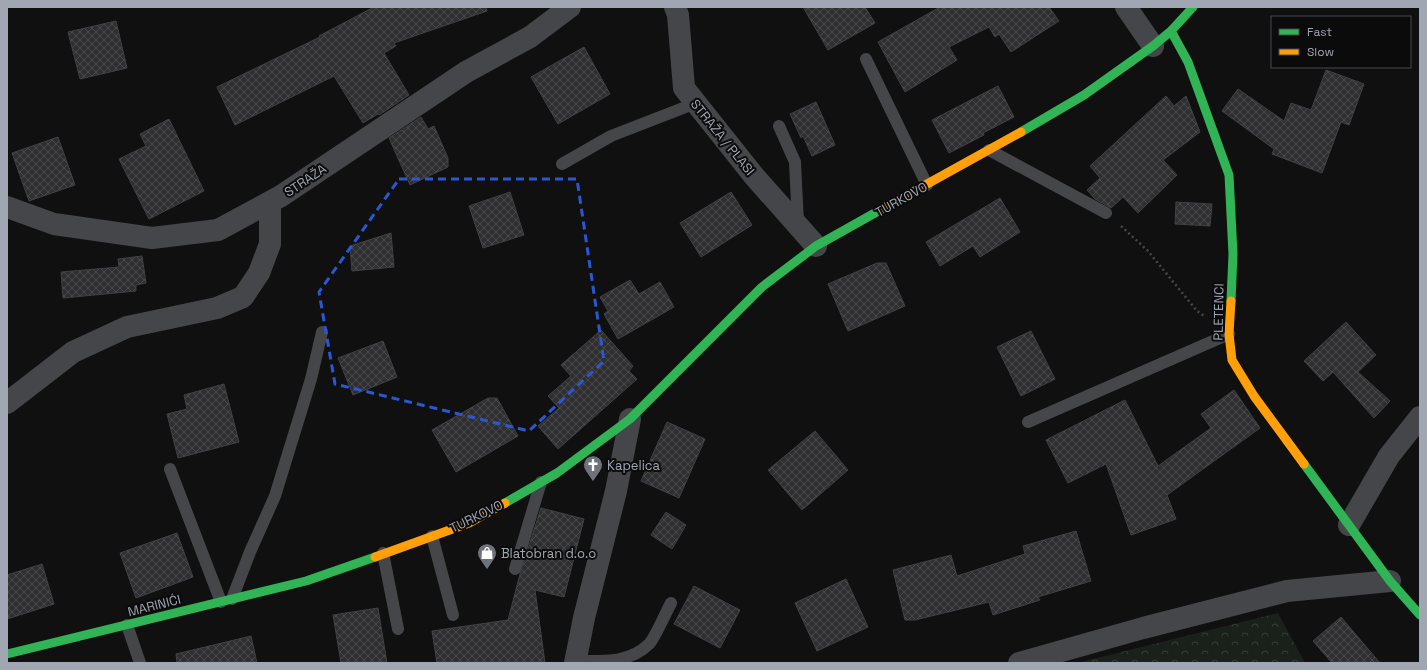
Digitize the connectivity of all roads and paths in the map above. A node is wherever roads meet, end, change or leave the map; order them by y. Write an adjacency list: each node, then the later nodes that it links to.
1 (570, 7): 13 (street, STRAŽA)
2 (675, 7): 8 (street, STRAŽA / PLASI)
3 (1126, 7): 6 (street)
4 (1194, 7): 5 (main road, TURKOVO)
5 (1171, 31): 6 (main road, TURKOVO); 19 (main road, PLETENCI)
6 (1153, 46): 10 (main road, TURKOVO)
7 (866, 59): 12 (lane)
8 (696, 103): 11 (lane); 16 (street, STRAŽA / PLASI)
9 (779, 126): 16 (lane)
10 (989, 150): 12 (main road, TURKOVO); 15 (lane)
11 (562, 164)
12 (927, 185): 17 (main road, TURKOVO)
13 (270, 202): 14 (street, STRAŽA); 20 (street)
14 (7, 207)
15 (1106, 213): 19 (path)
16 (798, 226): 17 (street, STRAŽA / PLASI)
17 (816, 246): 22 (main road, TURKOVO)
18 (322, 332): 32 (lane)
19 (1229, 334): 23 (lane); 26 (main road, PLETENCI)
20 (7, 403)
21 (1420, 417): 26 (street)
22 (630, 419): 25 (main road, TURKOVO); 39 (street)
23 (1028, 422)
24 (170, 469): 32 (lane)
25 (541, 482): 27 (main road, TURKOVO); 29 (lane)
26 (1349, 525): 31 (main road, PLETENCI)
27 (432, 536): 28 (main road, TURKOVO); 34 (lane)
28 (383, 553): 30 (main road, TURKOVO); 37 (lane)
29 (515, 569)
30 (306, 581): 32 (main road, MARINIĆI)
31 (1390, 581): 35 (main road, PLETENCI); 41 (street)
32 (227, 600): 36 (main road, MARINIĆI)
33 (671, 603): 39 (lane)
34 (453, 615)
35 (1420, 615)
36 (128, 625): 38 (main road, MARINIĆI); 40 (lane)
37 (398, 629)
38 (7, 654)
39 (575, 662)
40 (140, 663)
41 (1019, 663)

